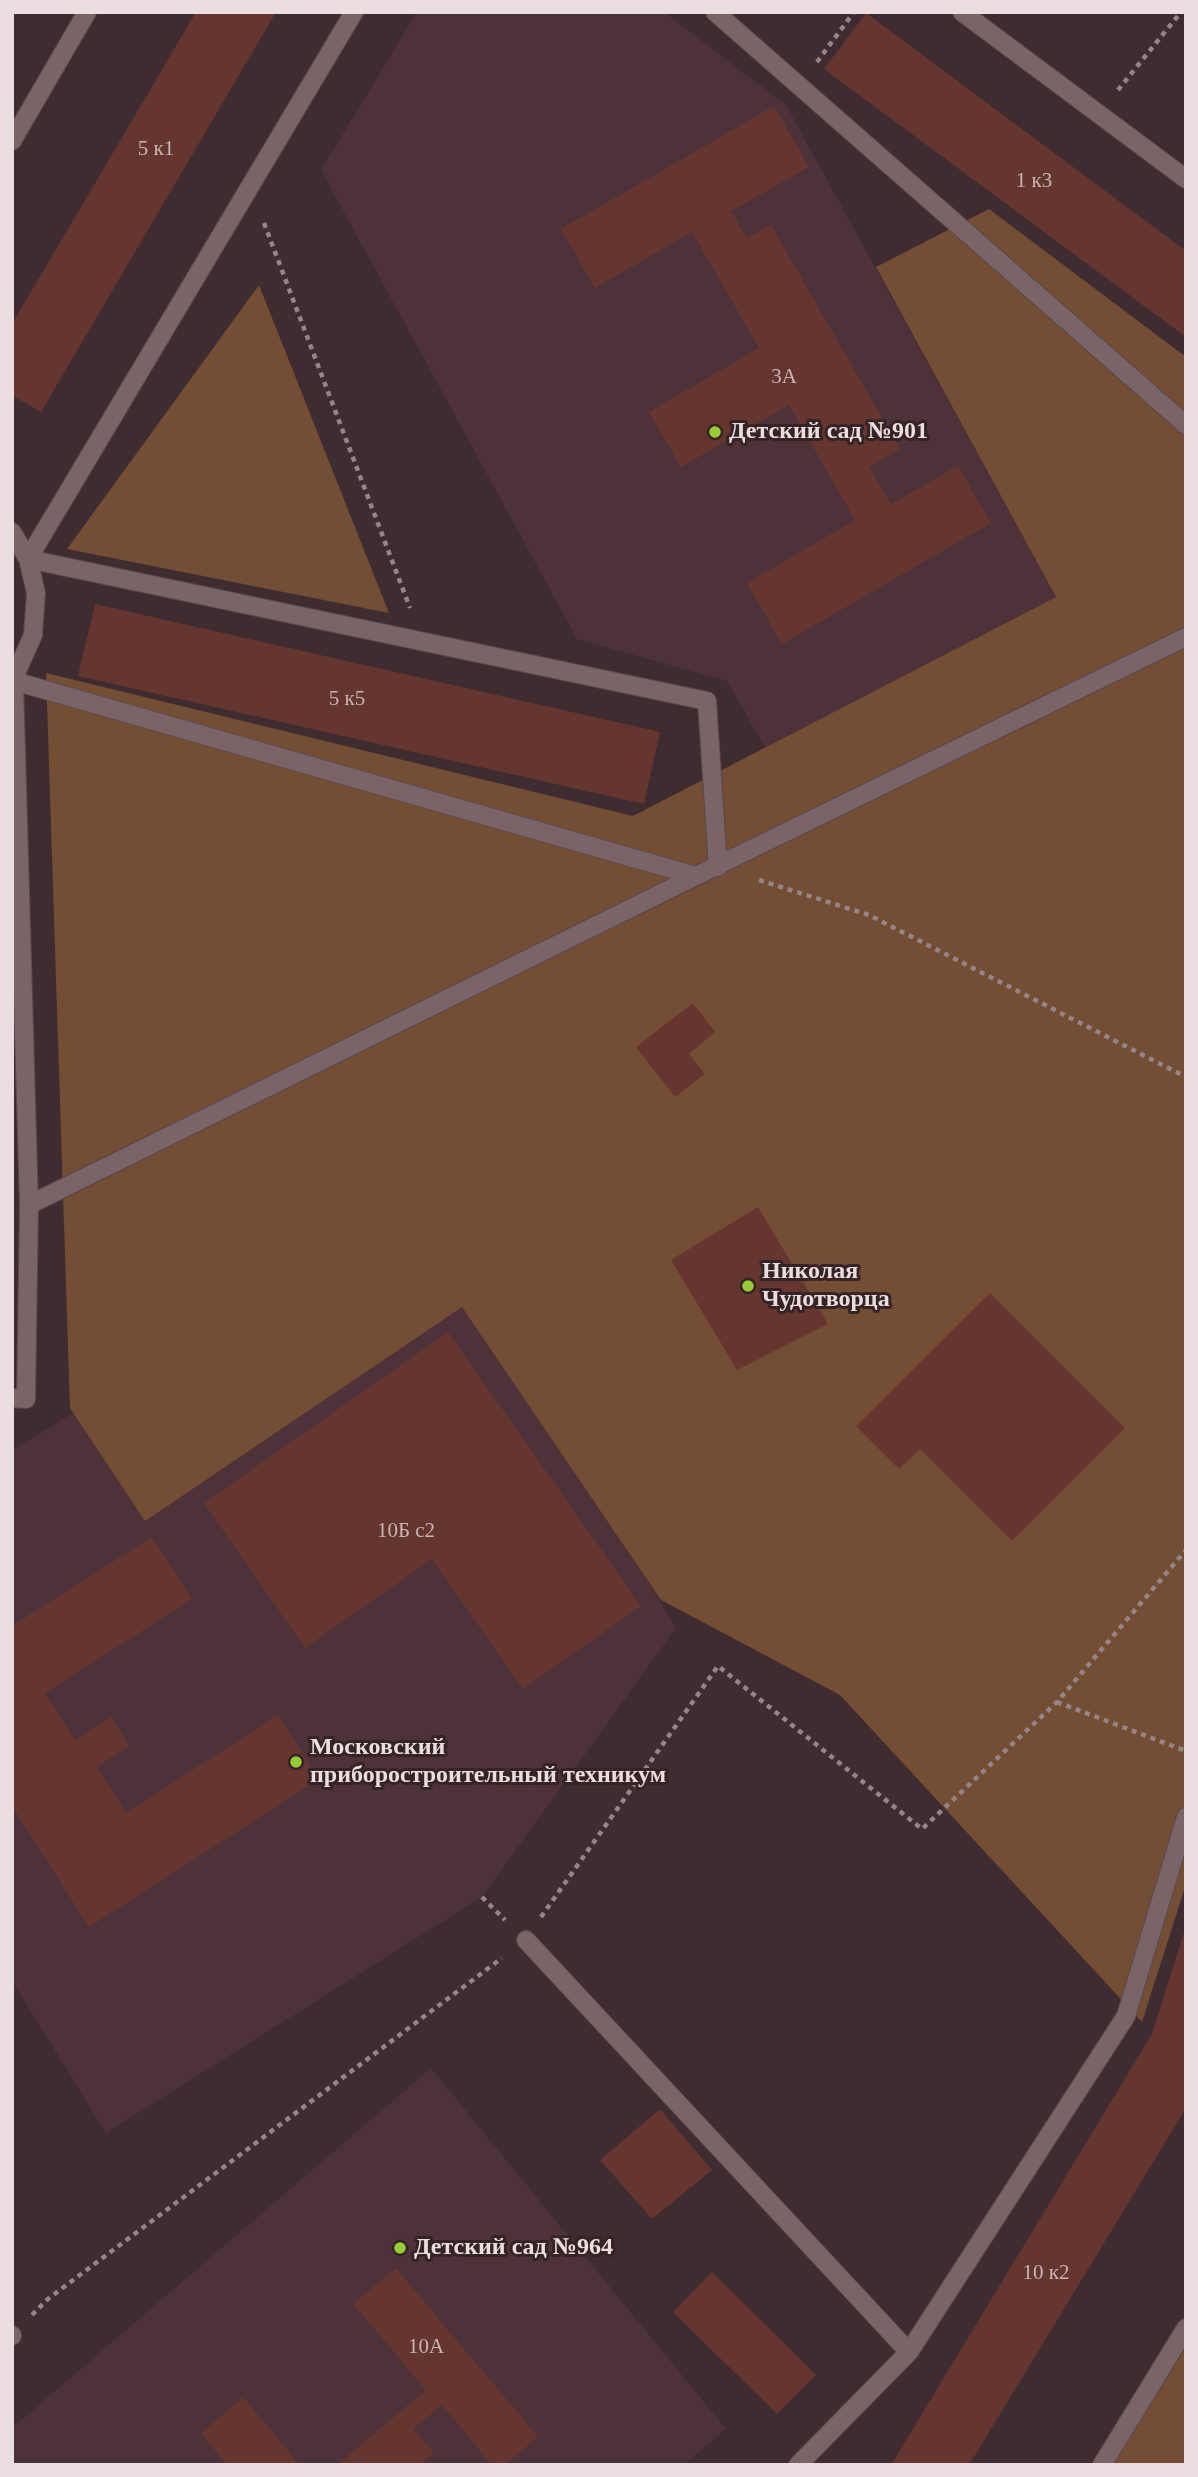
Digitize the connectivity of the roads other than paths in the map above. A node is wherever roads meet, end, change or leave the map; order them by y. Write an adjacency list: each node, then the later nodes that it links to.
1 (87, 12): 5 (lane)
2 (354, 12): 9 (lane)
3 (715, 12): 7 (lane)
4 (962, 12): 6 (lane)
5 (12, 141)
6 (1186, 179)
7 (1186, 425)
8 (12, 532): 9 (lane)
9 (28, 559): 11 (lane); 12 (lane)
10 (1186, 637): 12 (lane)
11 (13, 681): 13 (lane); 14 (lane)
12 (718, 867): 13 (lane)
13 (696, 876): 14 (lane)
14 (29, 1205): 15 (lane)
15 (12, 1398)
16 (1186, 1817): 19 (lane)
17 (526, 1940): 19 (lane)
18 (1186, 2328): 21 (lane)
19 (909, 2353): 20 (lane)
20 (799, 2465)
21 (1102, 2465)

